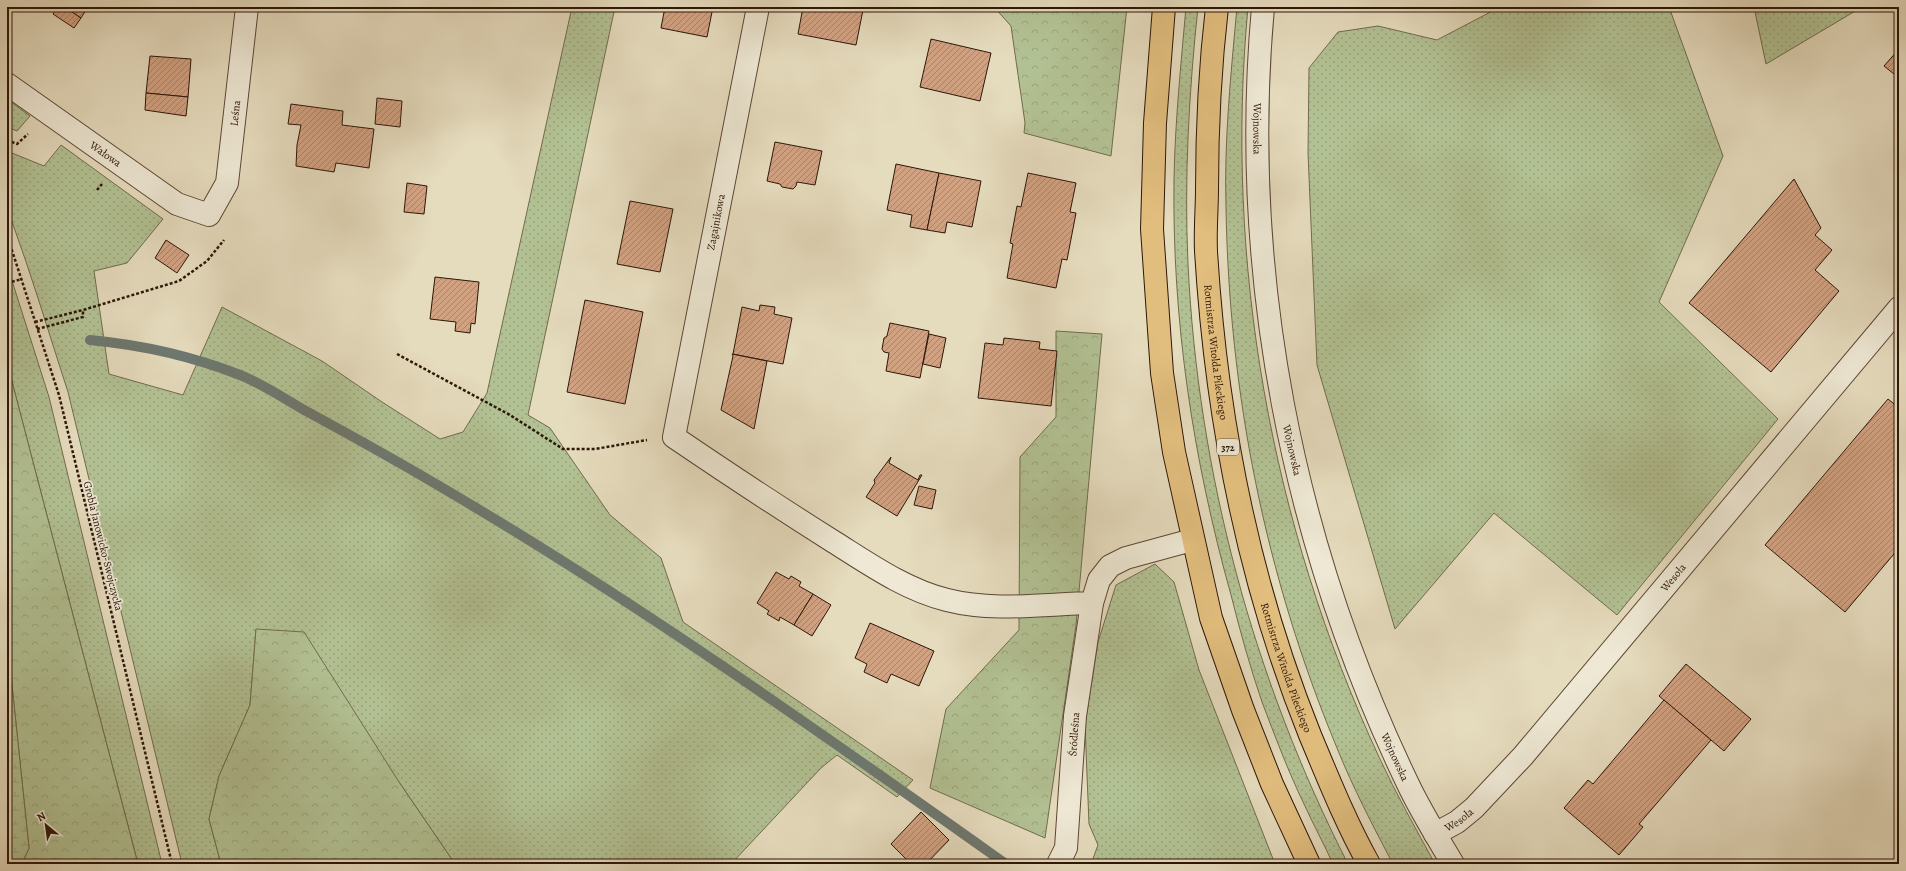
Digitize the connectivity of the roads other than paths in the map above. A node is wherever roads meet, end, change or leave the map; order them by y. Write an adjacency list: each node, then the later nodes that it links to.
1 (247, 7): 7 (street, Leśna)
2 (758, 7): 10 (street, Zagajnikowa)
3 (1164, 7): 9 (main road)
4 (1217, 7): 14 (main road, Rotmistrza Witolda Pileckiego / 372)
5 (1263, 7): 11 (street, Wojnowska)
6 (7, 84): 7 (street, Wałowa)
7 (209, 215)
8 (1899, 308): 11 (street, Wesoła)
9 (1192, 540): 10 (street, Śródleśna); 13 (main road)
10 (1092, 603): 12 (street, Śródleśna)
11 (1435, 834): 15 (street, Wojnowska)
12 (1058, 864)
13 (1309, 864)
14 (1369, 864)
15 (1452, 864)

